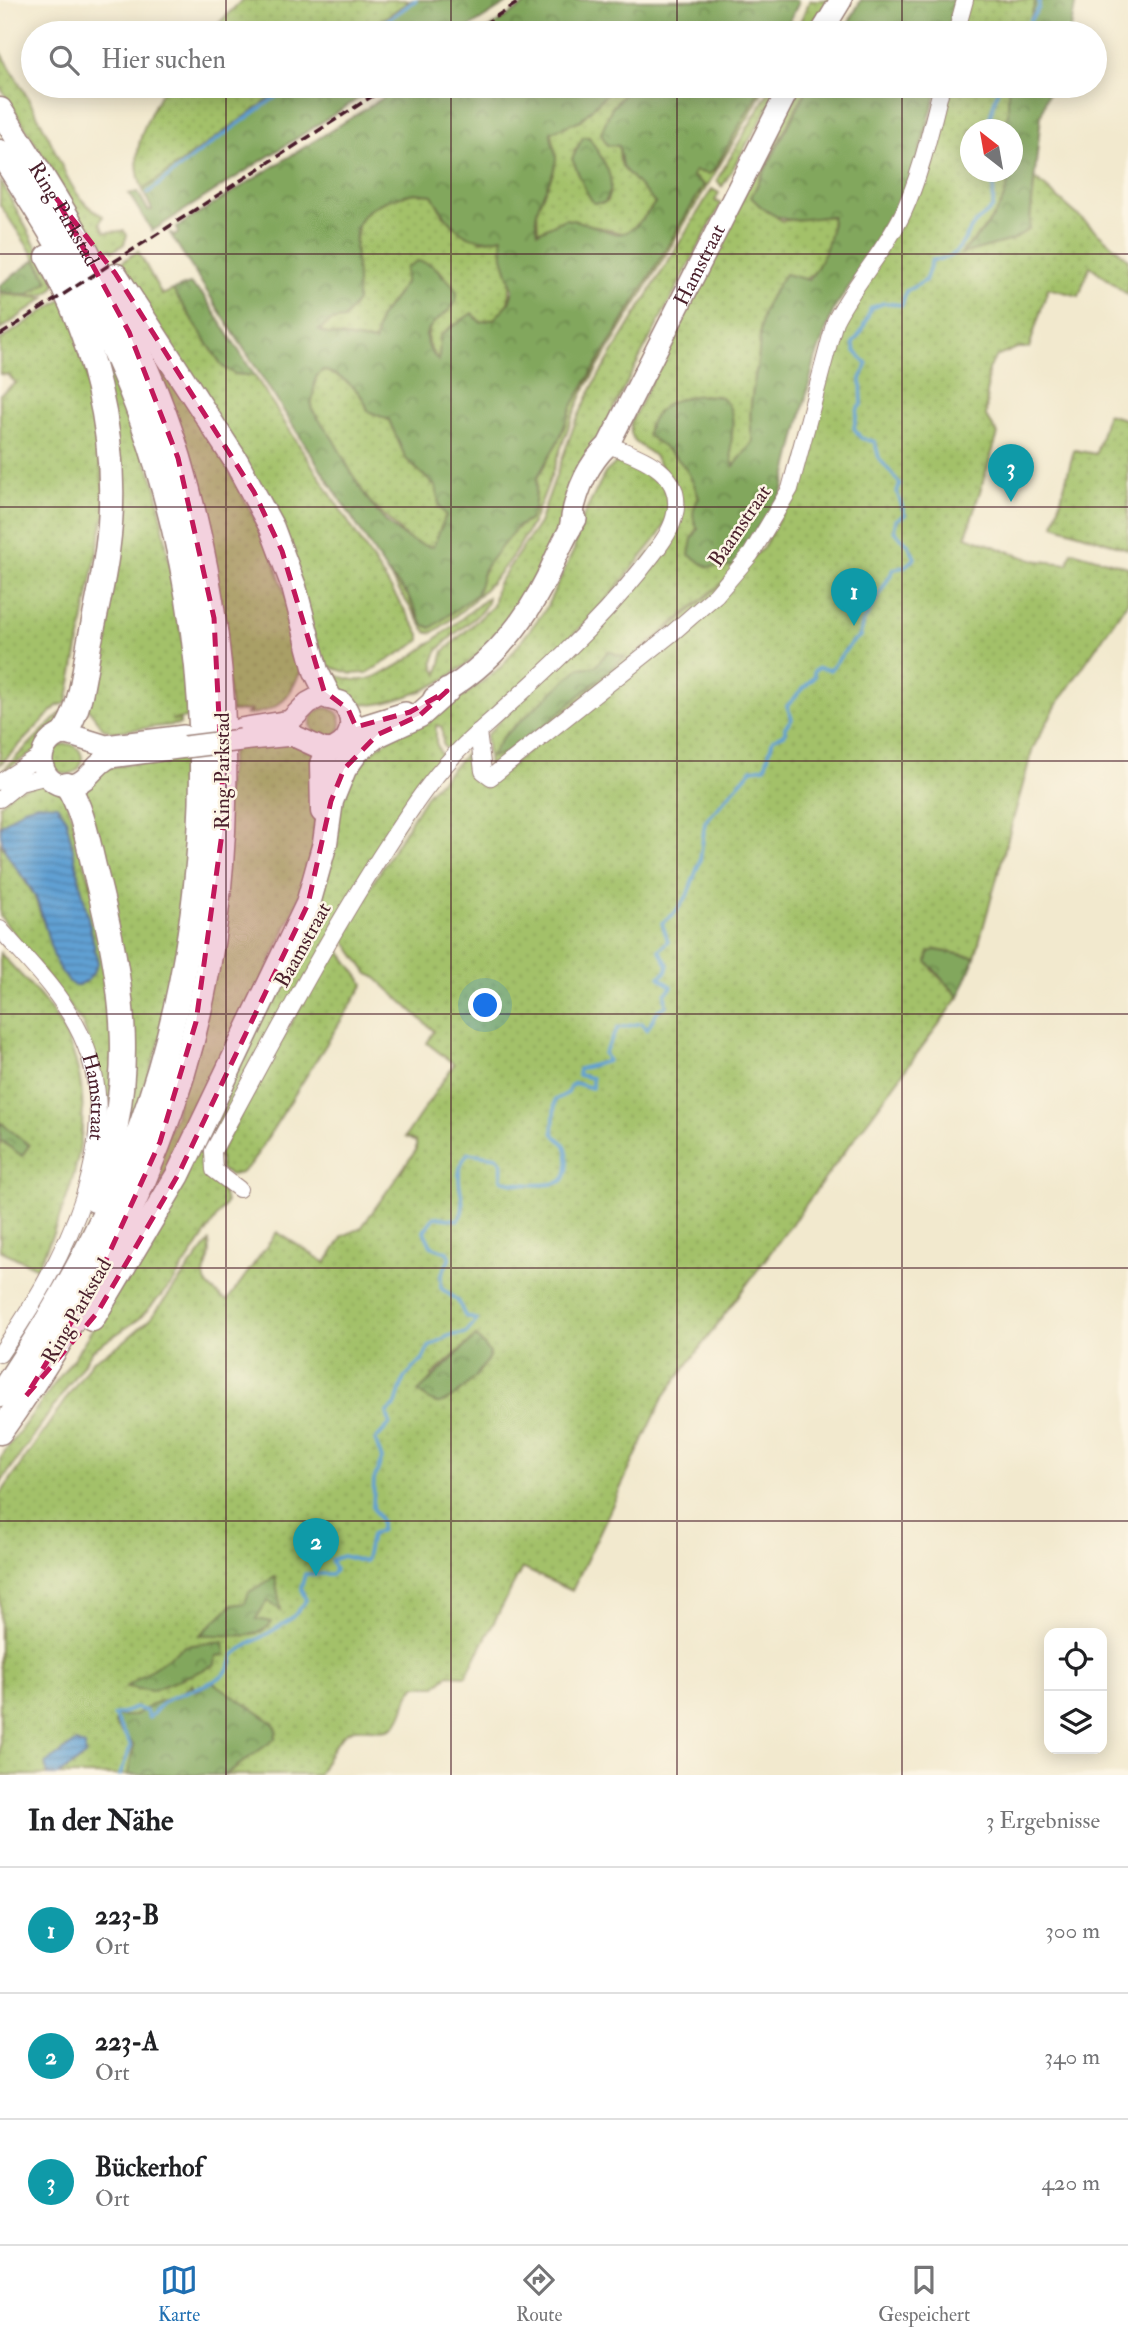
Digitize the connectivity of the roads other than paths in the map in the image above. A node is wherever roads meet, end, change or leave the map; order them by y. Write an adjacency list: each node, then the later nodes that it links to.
1 (841, 0): 3 (main road)
2 (965, 0): 4 (street)
3 (828, 21)
4 (959, 21)
5 (784, 98): 11 (main road, Hamstraat)
6 (938, 98): 14 (street, Baamstraat)
7 (0, 110): 10 (highway, Ring Parkstad)
8 (0, 152): 26 (highway, Ring Parkstad)
9 (0, 160): 15 (highway)
10 (56, 198): 13 (highway); 29 (highway, Ring Parkstad)
11 (608, 445): 12 (main road, Hamstraat); 14 (street, Baamstraat)
12 (447, 691): 13 (main road, Hamstraat); 23 (highway)
13 (343, 712): 16 (main road, Hamstraat); 18 (main road, Hamstraat)
14 (478, 732): 25 (street, Baamstraat)
15 (64, 733): 17 (main road, Hamstraat); 19 (main road)
16 (241, 734): 17 (main road, Hamstraat); 18 (main road, Hamstraat)
17 (185, 742): 20 (main road, Hamstraat)
18 (327, 751): 23 (highway)
19 (41, 756): 20 (main road); 21 (street)
20 (57, 781): 22 (street, Hamstraat); 26 (highway)
21 (0, 782)
22 (0, 799)
23 (326, 843): 29 (highway)
24 (0, 929): 27 (street, Hamstraat)
25 (239, 1189)
26 (40, 1334): 28 (highway, Ring Parkstad)
27 (0, 1354)
28 (0, 1395)
29 (26, 1396): 30 (highway, Ring Parkstad)
30 (0, 1432)

